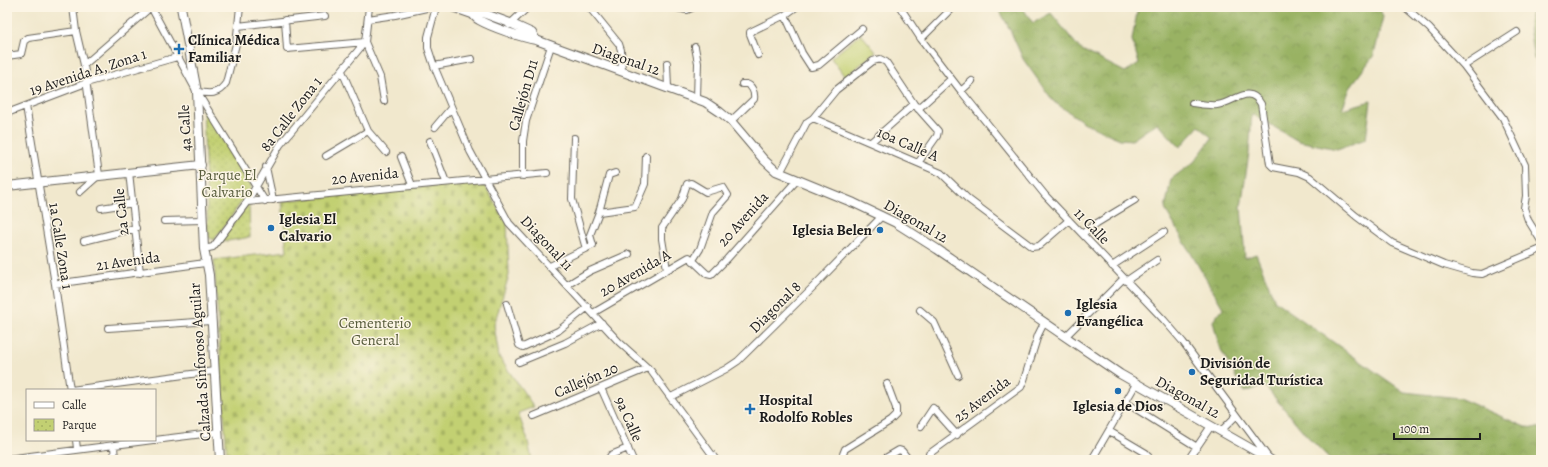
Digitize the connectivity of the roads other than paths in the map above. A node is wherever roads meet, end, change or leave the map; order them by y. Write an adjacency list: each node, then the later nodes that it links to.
1 (73, 7): 26 (street)
2 (151, 7): 35 (street); 38 (street)
3 (181, 7): 49 (main road, 4a Calle)
4 (240, 7): 23 (street)
5 (369, 7): 20 (street)
6 (431, 7): 20 (street)
7 (436, 7): 39 (street, Diagonal 11)
8 (452, 7): 17 (main road, Diagonal 12)
9 (528, 7): 22 (street)
10 (672, 7): 11 (street)
11 (694, 7)
12 (796, 7): 18 (street)
13 (900, 7): 28 (street, 11 Calle)
14 (954, 7): 28 (street)
15 (1405, 7): 40 (street)
16 (593, 8): 42 (street)
17 (472, 14): 22 (main road, Diagonal 12); 25 (main road, Diagonal 12)
18 (785, 15): 24 (street); 33 (street)
19 (325, 16): 21 (street)
20 (368, 18): 30 (street)
21 (285, 20): 23 (street); 30 (street)
22 (510, 23): 25 (street); 29 (main road, Diagonal 12)
23 (238, 26): 49 (street)
24 (862, 29)
25 (505, 30): 29 (main road, Diagonal 12)
26 (76, 31): 34 (street); 38 (street)
27 (1517, 32): 40 (street)
28 (921, 39): 43 (street, 11 Calle)
29 (536, 40): 31 (main road, Diagonal 12)
30 (365, 42): 41 (street, 8a Calle Zona 1); 51 (street)
31 (551, 46): 42 (main road, Diagonal 12); 77 (street, Callejón D11)
32 (695, 47): 50 (street)
33 (758, 55)
34 (7, 56)
35 (177, 57): 45 (street, 19 Avenida A, Zona 1); 49 (street)
36 (472, 59): 39 (street)
37 (667, 63): 47 (street)
38 (84, 65): 45 (street)
39 (434, 66): 55 (street, Diagonal 11)
40 (1464, 66): 101 (street)
41 (342, 71): 61 (street); 71 (street, 8a Calle Zona 1)
42 (622, 72): 47 (main road, Diagonal 12)
43 (951, 79): 48 (street, 11 Calle); 56 (street)
44 (972, 81): 48 (street)
45 (86, 83): 54 (street, 19 Avenida A, Zona 1); 76 (street)
46 (742, 84): 59 (street)
47 (668, 88): 50 (main road, Diagonal 12)
48 (961, 91): 95 (street, 11 Calle)
49 (197, 92): 70 (main road, 4a Calle); 82 (street)
50 (697, 98): 59 (main road, Diagonal 12)
51 (384, 101)
52 (1192, 103): 104 (street)
53 (914, 104): 56 (street); 58 (street); 64 (street)
54 (26, 106): 57 (street, 19 Avenida A, Zona 1); 80 (street, 1a Calle Zona 1)
55 (450, 108): 60 (street); 78 (street, Diagonal 11)
56 (918, 109): 69 (street)
57 (7, 112)
58 (813, 118): 64 (street, 10a Calle A); 75 (street)
59 (731, 121): 75 (main road, Diagonal 12)
60 (435, 127)
61 (368, 131): 65 (street); 66 (street)
62 (574, 138): 103 (street)
63 (430, 141): 81 (street)
64 (871, 142): 69 (street, 10a Calle A)
65 (386, 152)
66 (326, 156)
67 (646, 156): 92 (street)
68 (401, 157): 83 (street)
69 (918, 163): 95 (street, 10a Calle A)
70 (201, 165): 72 (main road); 94 (main road, 4a Calle)
71 (266, 167): 82 (street, 8a Calle Zona 1); 86 (street)
72 (129, 172): 76 (main road); 90 (street, 2a Calle)
73 (547, 173): 77 (street, 20 Avenida)
74 (615, 173): 92 (street)
75 (780, 173): 79 (main road, Diagonal 12)
76 (99, 175): 80 (main road); 85 (street)
77 (523, 176): 78 (street, 20 Avenida)
78 (485, 180): 81 (street, 20 Avenida); 109 (street, Diagonal 11)
79 (797, 180): 93 (main road, Diagonal 12); 113 (street, 20 Avenida)
80 (38, 182): 84 (main road); 115 (street, 1a Calle Zona 1)
81 (446, 182): 83 (street, 20 Avenida)
82 (256, 185): 88 (street); 89 (street, 8a Calle Zona 1)
83 (412, 185): 86 (street, 20 Avenida)
84 (7, 186)
85 (80, 192)
86 (273, 200): 88 (street, 20 Avenida)
87 (1135, 200): 99 (street)
88 (265, 201): 89 (street, 20 Avenida)
89 (247, 202): 102 (street, 8a Calle Zona 1)
90 (133, 203): 91 (street); 97 (street, 2a Calle)
91 (101, 208)
92 (599, 212): 103 (street)
93 (882, 216): 123 (main road, Diagonal 12); 135 (street, Diagonal 8)
94 (203, 220): 96 (street); 102 (main road, 4a Calle)
95 (1068, 220): 99 (street, 11 Calle)
96 (164, 221)
97 (136, 228): 100 (street); 112 (street, 2a Calle)
98 (1164, 232): 110 (street)
99 (1082, 234): 110 (street, 11 Calle)
100 (84, 241)
101 (1541, 241)
102 (204, 249): 108 (main road, Calzada Sinforoso Aguilar)
103 (586, 249): 109 (street)
104 (1541, 249)
105 (629, 254): 116 (street)
106 (693, 260): 111 (street, 20 Avenida A); 111 (street); 113 (street, 20 Avenida A)
107 (1157, 260): 114 (street)
108 (206, 263): 112 (street, 21 Avenida); 121 (main road, Calzada Sinforoso Aguilar)
109 (550, 266): 116 (street, Diagonal 11)
110 (1112, 266): 114 (street, 11 Calle)
111 (667, 269): 120 (street, 20 Avenida A)
112 (140, 273): 115 (street, 21 Avenida)
113 (708, 275)
114 (1125, 279): 125 (street); 137 (street, 11 Calle)
115 (55, 284): 133 (street, 1a Calle Zona 1)
116 (567, 285): 118 (street, Diagonal 11)
117 (506, 304): 118 (street, 20 Avenida A)
118 (588, 307): 120 (street, Diagonal 11)
119 (920, 310): 129 (street)
120 (593, 313): 122 (street, Diagonal 11)
121 (208, 321): 124 (street); 128 (main road, Calzada Sinforoso Aguilar)
122 (602, 323): 126 (street); 127 (street, Diagonal 11)
123 (1044, 323): 125 (main road, Diagonal 12); 144 (street, 25 Avenida)
124 (108, 328)
125 (1065, 336): 131 (main road, Diagonal 12)
126 (519, 362)
127 (648, 368): 132 (street, Callejón 20); 135 (street, Diagonal 11)
128 (212, 372): 134 (street); 143 (main road, Calzada Sinforoso Aguilar)
129 (958, 375)
130 (887, 384): 160 (street)
131 (1136, 384): 136 (street); 140 (main road, Diagonal 12)
132 (601, 388): 138 (street, Callejón 20); 150 (street, 9a Calle)
133 (70, 389)
134 (78, 389)
135 (671, 397): 159 (street, Diagonal 11)
136 (1125, 402): 141 (street); 149 (street)
137 (1237, 415): 142 (street); 153 (street, 11 Calle)
138 (534, 416)
139 (921, 426): 144 (street)
140 (1211, 426): 142 (main road, Diagonal 12); 149 (street)
141 (1109, 431): 164 (street); 165 (street)
142 (1221, 432): 153 (main road, Diagonal 12)
143 (216, 433): 145 (street); 155 (main road, Calzada Sinforoso Aguilar); 156 (main road, Calzada Sinforoso Aguilar)
144 (957, 435): 163 (street, 25 Avenida)
145 (156, 440)
146 (76, 441): 151 (street)
147 (147, 441): 148 (street)
148 (114, 446): 151 (street); 154 (street)
149 (1197, 447): 166 (street)
150 (628, 448): 157 (street); 158 (street, 9a Calle)
151 (77, 449): 152 (street)
152 (9, 459)
153 (1270, 459)
154 (115, 460)
155 (214, 460)
156 (220, 460)
157 (608, 460)
158 (633, 460)
159 (716, 460)
160 (845, 460)
161 (882, 460): 162 (street)
162 (909, 460)
163 (928, 460)
164 (1095, 460)
165 (1147, 460)
166 (1188, 460)

